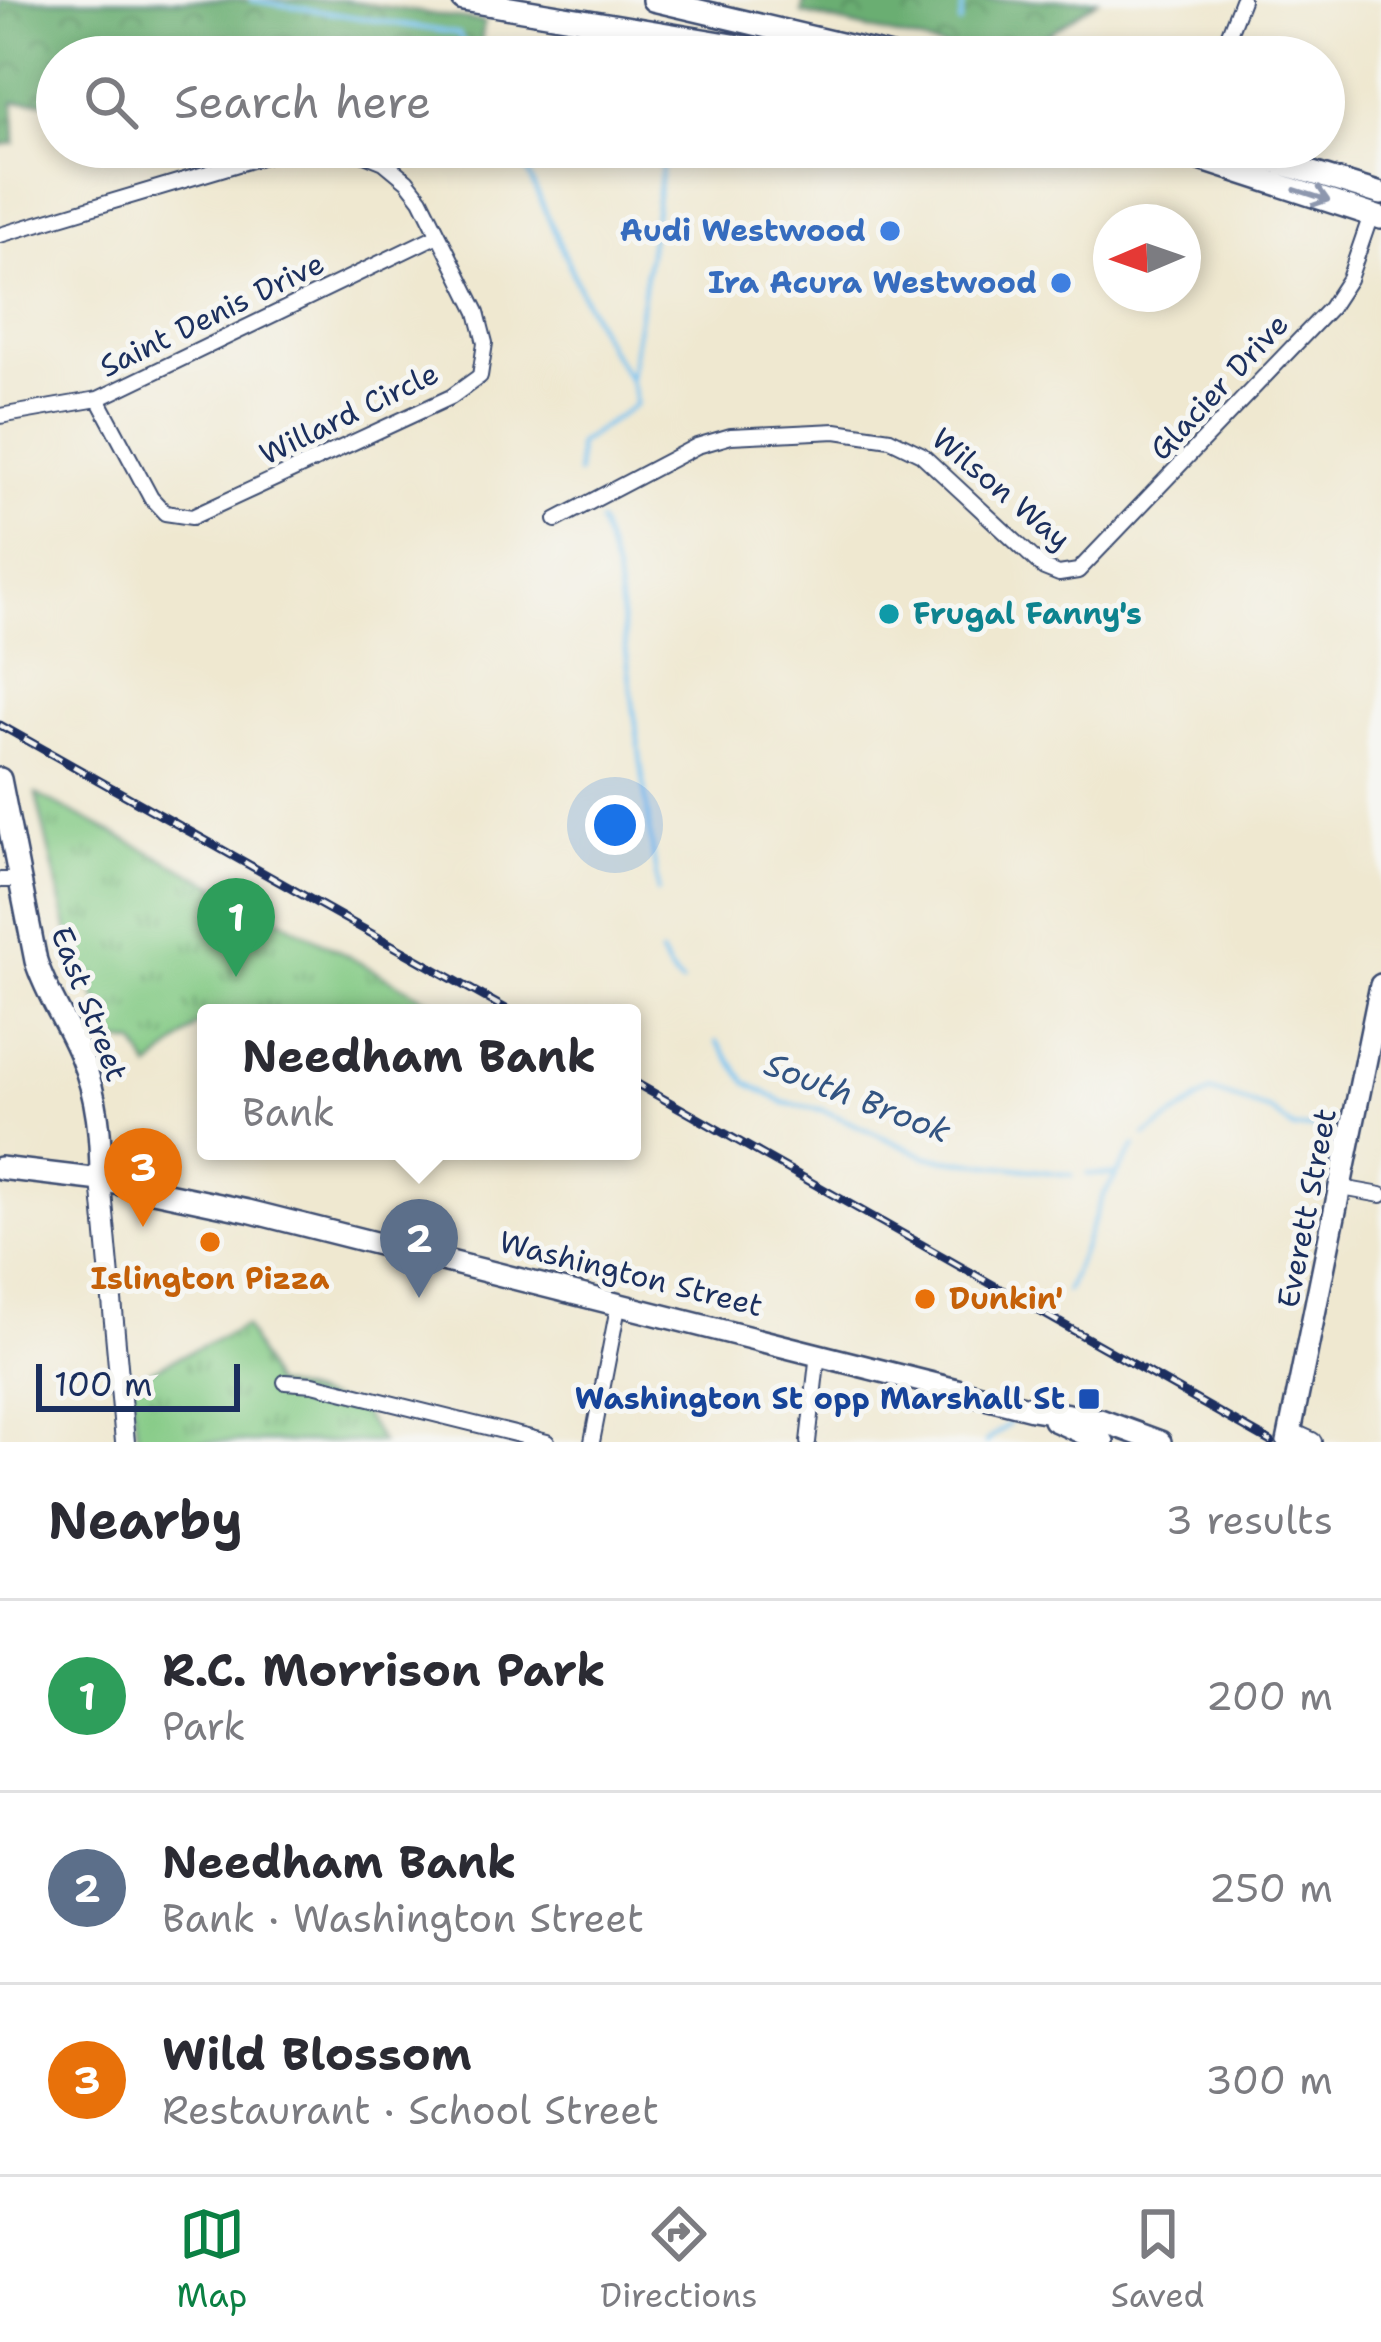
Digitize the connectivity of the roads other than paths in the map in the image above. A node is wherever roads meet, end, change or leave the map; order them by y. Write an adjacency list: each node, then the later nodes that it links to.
1 (463, 0): 4 (main road)
2 (653, 0): 5 (main road)
3 (1242, 0): 6 (street)
4 (679, 36)
5 (806, 36)
6 (1228, 36)
7 (225, 168): 12 (street)
8 (392, 168): 13 (street, Willard Circle)
9 (1235, 168): 11 (main road, one-way to 11)
10 (1279, 168): 11 (main road)
11 (1378, 209): 17 (street, Glacier Drive)
12 (0, 235)
13 (438, 236): 14 (street, Saint Denis Drive); 14 (street, Willard Circle)
14 (98, 399): 15 (street, Saint Denis Drive)
15 (0, 416)
16 (556, 520): 17 (street, Wilson Way)
17 (1072, 573)
18 (0, 779): 19 (main road, East Street)
19 (9, 880): 22 (main road, East Street)
20 (1381, 985): 23 (main road, Everett Street)
21 (0, 1168): 22 (main road, Washington Street)
22 (101, 1180): 25 (main road, Washington Street); 31 (street)
23 (1342, 1188): 24 (street); 30 (main road, Everett Street)
24 (1381, 1195)
25 (619, 1302): 26 (main road, Washington Street); 33 (street)
26 (818, 1353): 28 (main road, Washington Street); 34 (street)
27 (285, 1382): 32 (street)
28 (1032, 1409): 29 (main road, Washington Street); 35 (main road, Washington Street)
29 (1130, 1436): 36 (main road, Washington Street); 37 (main road)
30 (1288, 1439): 38 (street)
31 (125, 1442)
32 (547, 1442)
33 (592, 1442)
34 (808, 1442)
35 (1103, 1442)
36 (1160, 1442)
37 (1178, 1442)
38 (1312, 1442)

